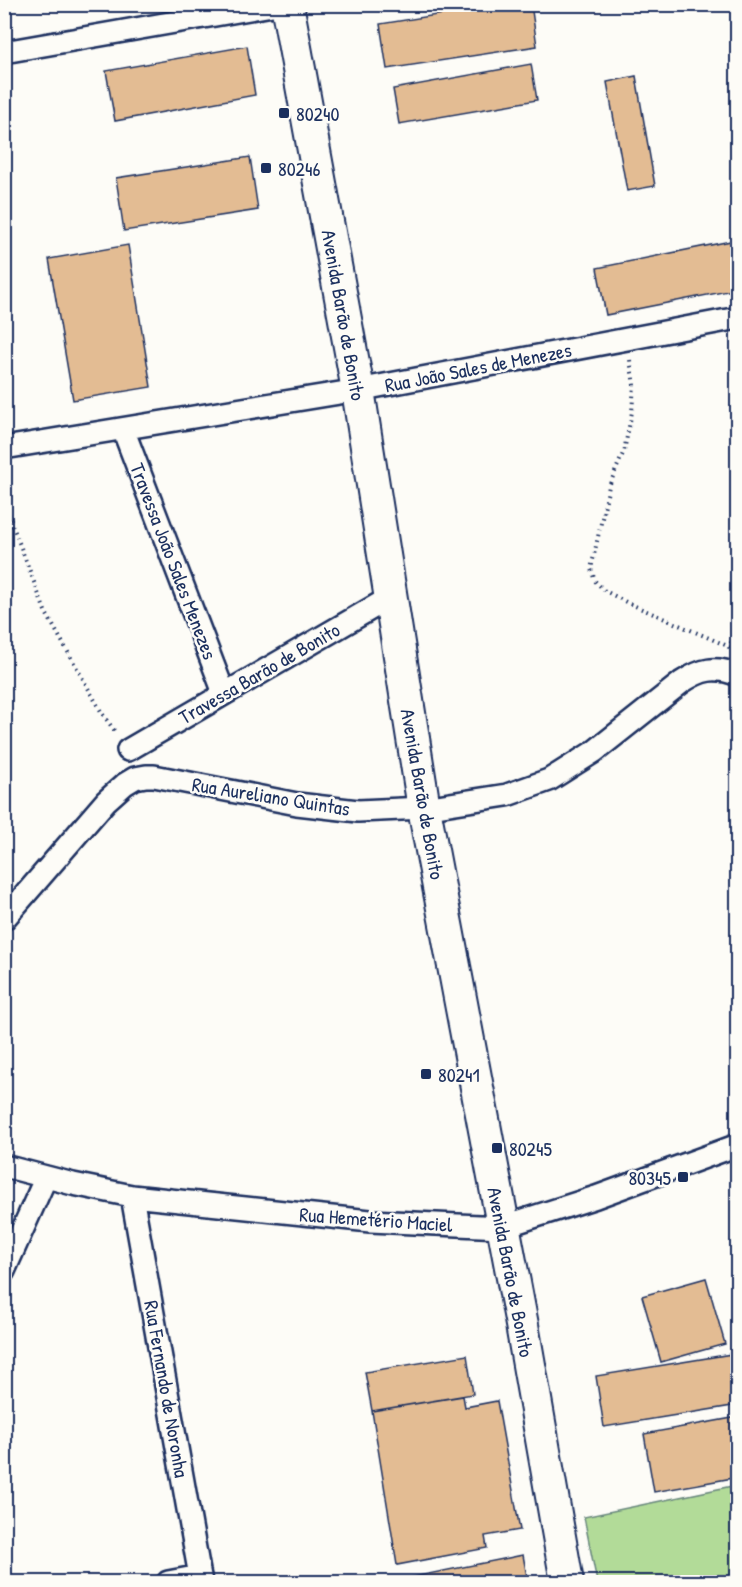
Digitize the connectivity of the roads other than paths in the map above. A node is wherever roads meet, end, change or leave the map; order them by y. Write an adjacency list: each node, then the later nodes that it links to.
1 (278, 4): 3 (street)
2 (287, 4): 5 (street, Avenida Barão de Bonito)
3 (4, 52)
4 (738, 318): 5 (street, Rua João Sales de Menezes)
5 (358, 390): 6 (street, Rua João Sales de Menezes); 8 (street, Avenida Barão de Bonito)
6 (123, 429): 7 (street, Rua João Sales de Menezes); 10 (street, Travessa João Sales Menezes)
7 (4, 448)
8 (391, 597): 10 (street, Travessa Barão de Bonito); 12 (street, Avenida Barão de Bonito)
9 (731, 672): 12 (street, Rua Aureliano Quintas)
10 (224, 693): 11 (street, Travessa Barão de Bonito)
11 (128, 750)
12 (424, 808): 13 (street, Rua Aureliano Quintas); 18 (street, Avenida Barão de Bonito)
13 (4, 919)
14 (738, 1145): 18 (street, Rua Hemetério Maciel)
15 (4, 1166): 16 (street, Rua Hemetério Maciel)
16 (46, 1177): 17 (street, Rua Hemetério Maciel); 19 (street)
17 (132, 1196): 18 (street, Rua Hemetério Maciel); 20 (street, Rua Fernando de Noronha)
18 (502, 1227): 22 (street, Avenida Barão de Bonito)
19 (4, 1271)
20 (200, 1579): 21 (street)
21 (168, 1582)
22 (567, 1582)

